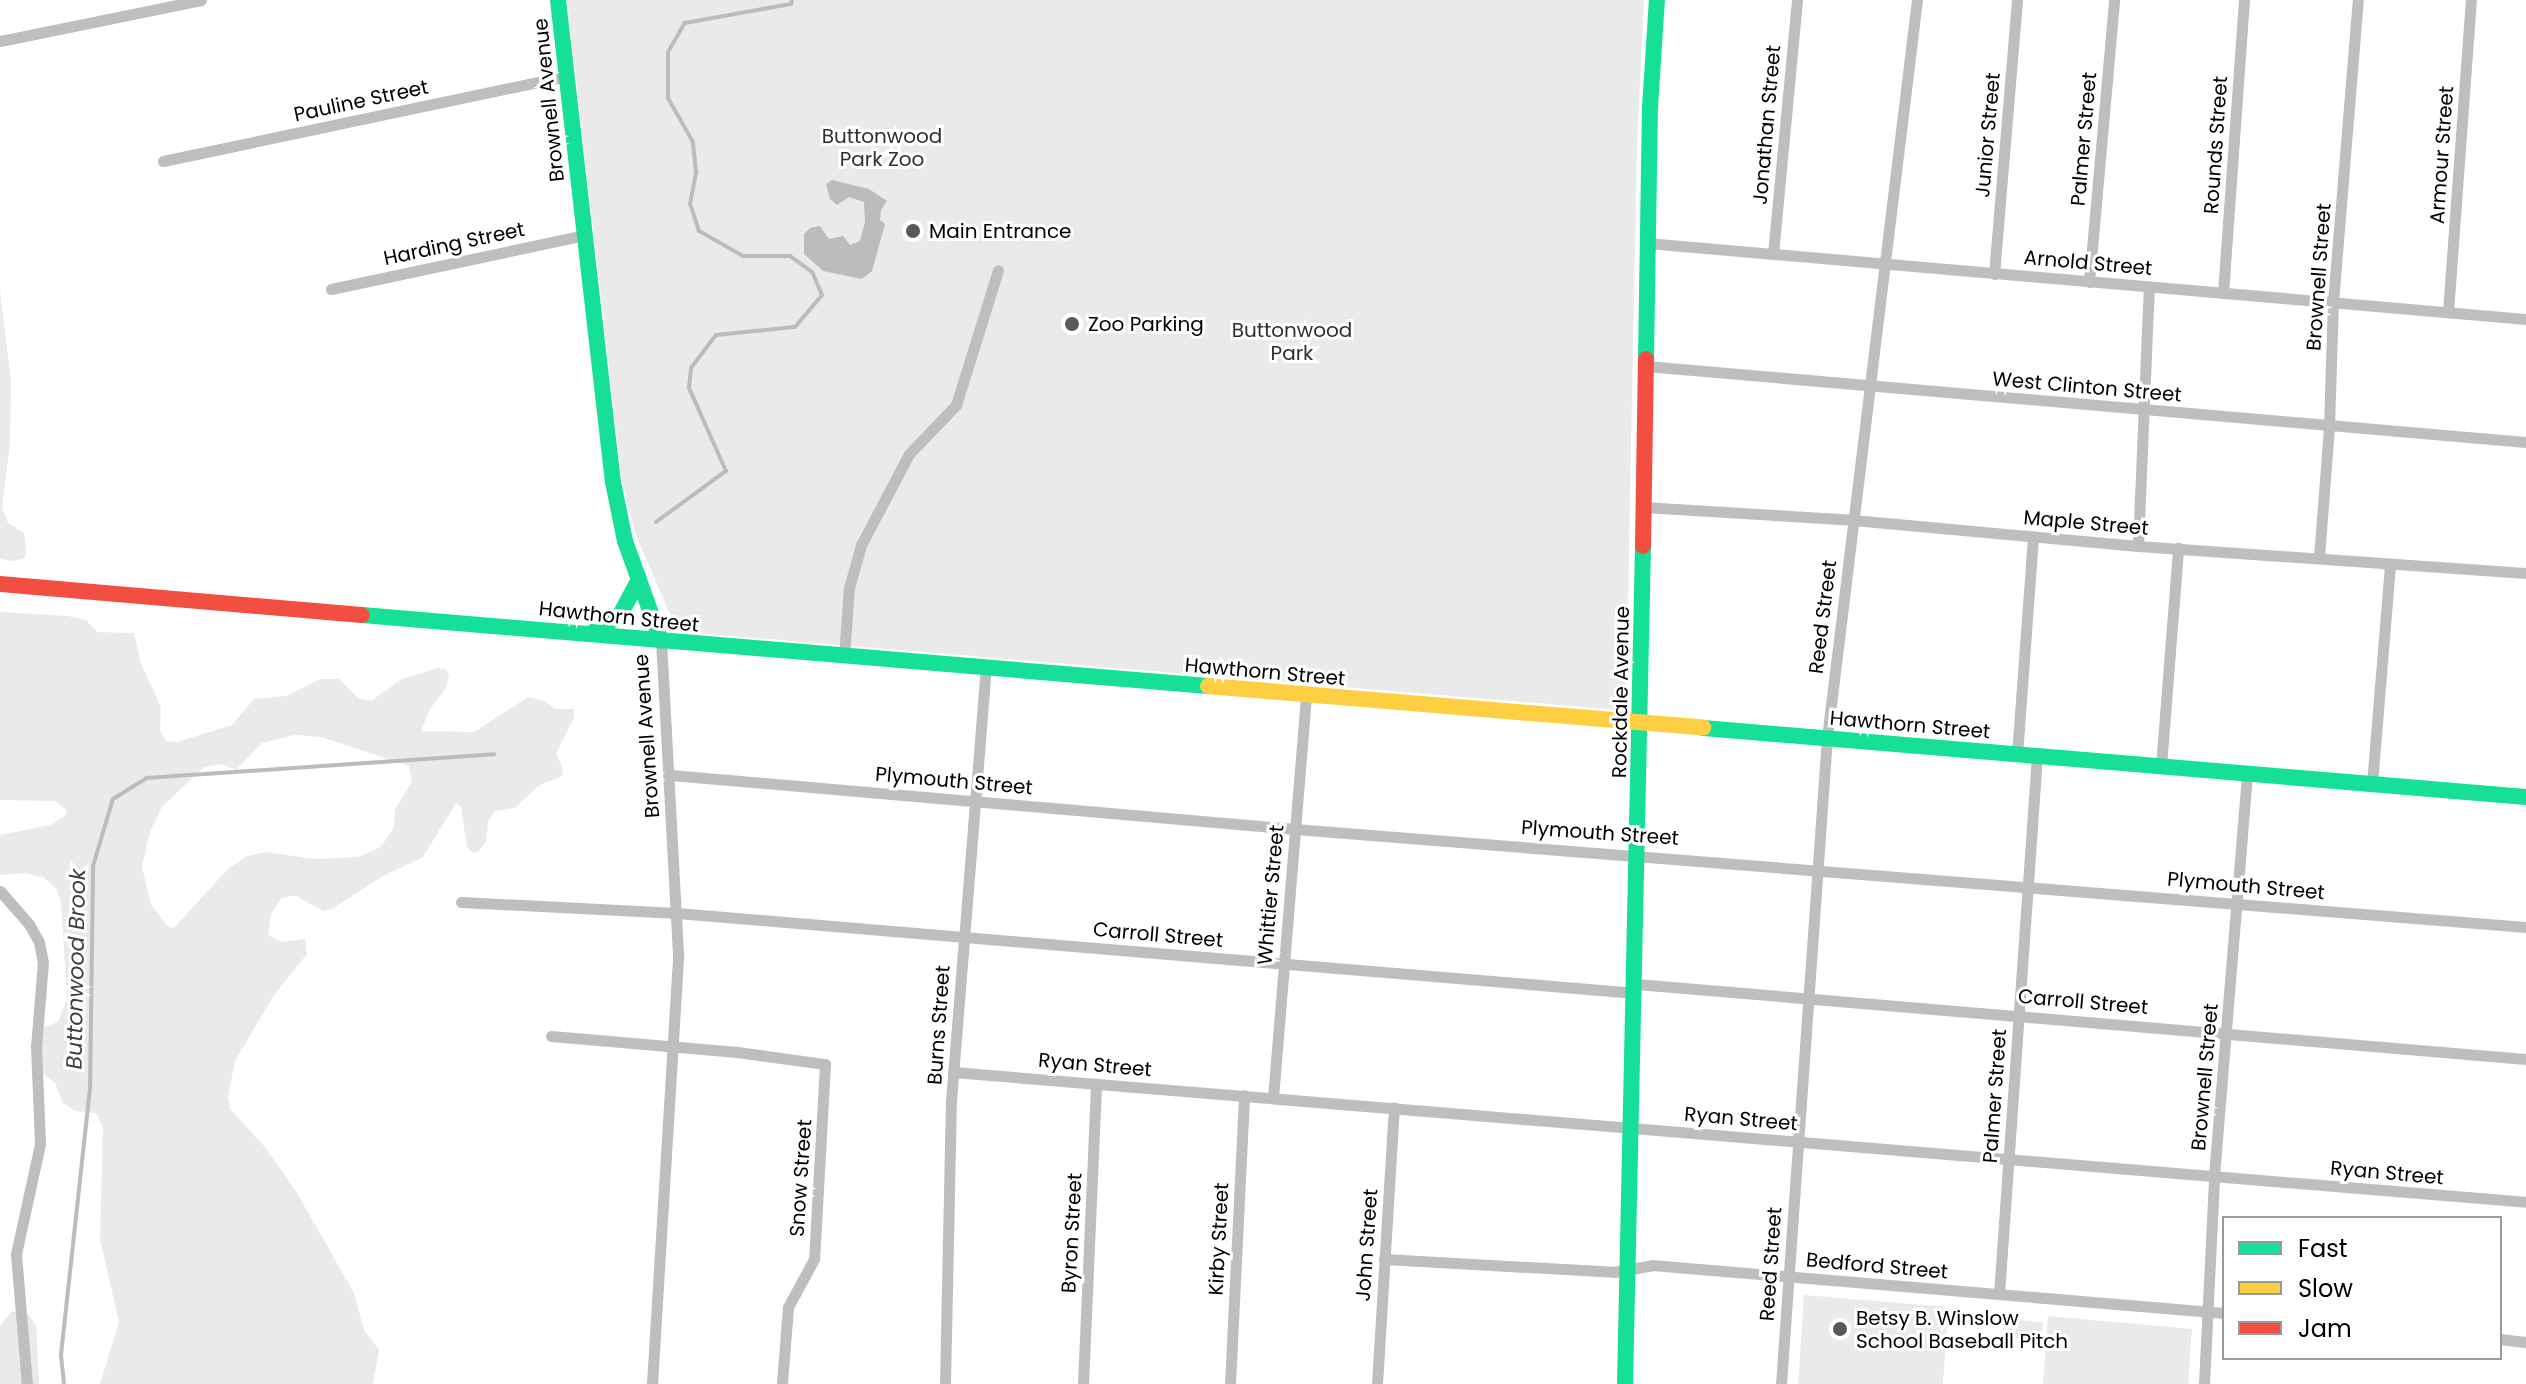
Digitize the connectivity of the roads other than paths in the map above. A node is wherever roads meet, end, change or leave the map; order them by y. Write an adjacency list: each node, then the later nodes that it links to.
1 (201, 0): 11 (street)
2 (558, 0): 12 (main road, Brownell Avenue)
3 (1657, 0): 15 (main road, Rockdale Avenue)
4 (1797, 0): 16 (street, Jonathan Street)
5 (1917, 0): 17 (street, Reed Street)
6 (2017, 0): 19 (street, Junior Street)
7 (2114, 0): 20 (street, Palmer Street)
8 (2244, 0): 23 (street, Rounds Street)
9 (2358, 0): 24 (street, Brownell Street)
10 (2471, 0): 25 (street, Armour Street)
11 (0, 41)
12 (567, 76): 13 (street, Pauline Street); 14 (main road, Brownell Avenue)
13 (163, 161)
14 (585, 235): 22 (street, Harding Street); 40 (main road, Brownell Avenue)
15 (1647, 243): 16 (street, Arnold Street); 27 (main road, Rockdale Avenue)
16 (1773, 254): 17 (street, Arnold Street)
17 (1884, 264): 19 (street, Arnold Street); 28 (street, Reed Street)
18 (998, 270): 44 (street)
19 (1994, 274): 20 (street, Arnold Street)
20 (2089, 282): 21 (street, Arnold Street)
21 (2149, 287): 23 (street, Arnold Street); 29 (street)
22 (331, 289)
23 (2223, 293): 24 (street, Arnold Street)
24 (2333, 302): 25 (street, Arnold Street); 30 (street, Brownell Street)
25 (2448, 312): 26 (street, Arnold Street)
26 (2526, 319)
27 (1646, 366): 28 (street, West Clinton Street); 32 (main road, Rockdale Avenue)
28 (1870, 384): 29 (street, West Clinton Street); 33 (street, Reed Street)
29 (2145, 411): 30 (street, West Clinton Street); 35 (street)
30 (2329, 427): 31 (street, West Clinton Street); 37 (street, Brownell Street)
31 (2526, 442)
32 (1643, 507): 33 (street, Maple Street); 47 (main road, Rockdale Avenue)
33 (1853, 520): 34 (street, Maple Street); 48 (street, Reed Street)
34 (2033, 537): 35 (street, Maple Street); 49 (street)
35 (2138, 546): 36 (street, Maple Street)
36 (2178, 548): 37 (street, Maple Street); 51 (street)
37 (2319, 557): 38 (street, Maple Street)
38 (2390, 564): 39 (street, Maple Street); 54 (street)
39 (2526, 573)
40 (639, 580): 42 (main road); 43 (main road, Brownell Avenue)
41 (0, 584): 42 (main road, Hawthorn Street)
42 (592, 633): 43 (main road, Hawthorn Street)
43 (661, 641): 44 (main road, Hawthorn Street); 53 (street, Brownell Avenue)
44 (844, 657): 45 (main road, Hawthorn Street)
45 (986, 669): 46 (main road, Hawthorn Street); 56 (street, Burns Street)
46 (1306, 696): 47 (main road, Hawthorn Street); 57 (street, Whittier Street)
47 (1640, 723): 48 (main road, Hawthorn Street); 58 (main road, Rockdale Avenue)
48 (1827, 738): 49 (main road, Hawthorn Street); 59 (street, Reed Street)
49 (2017, 755): 50 (main road, Hawthorn Street)
50 (2037, 756): 51 (main road, Hawthorn Street); 60 (street, Palmer Street)
51 (2161, 766): 52 (main road, Hawthorn Street)
52 (2247, 774): 54 (main road, Hawthorn Street); 63 (street, Brownell Street)
53 (671, 775): 56 (street, Plymouth Street); 64 (street, Brownell Avenue)
54 (2372, 784): 55 (main road, Hawthorn Street)
55 (2526, 797)
56 (975, 801): 57 (street, Plymouth Street); 66 (street, Burns Street)
57 (1295, 829): 58 (street, Plymouth Street); 67 (street, Whittier Street)
58 (1638, 854): 59 (street, Plymouth Street); 68 (main road, Rockdale Avenue)
59 (1817, 869): 60 (street, Plymouth Street); 69 (street, Reed Street)
60 (2027, 886): 63 (street, Plymouth Street); 70 (street, Palmer Street)
61 (0, 891): 93 (street)
62 (461, 902): 64 (street, Carroll Street)
63 (2236, 903): 65 (street, Plymouth Street); 71 (street, Brownell Street)
64 (677, 913): 66 (street, Carroll Street); 73 (street, Brownell Avenue)
65 (2526, 927)
66 (964, 937): 67 (street, Carroll Street); 75 (street, Burns Street)
67 (1284, 964): 68 (street, Carroll Street); 78 (street, Whittier Street)
68 (1636, 989): 69 (street, Carroll Street); 80 (main road, Rockdale Avenue)
69 (1808, 998): 70 (street, Carroll Street); 81 (street, Reed Street)
70 (2019, 1015): 71 (street, Carroll Street); 82 (street, Palmer Street)
71 (2228, 1032): 74 (street, Carroll Street); 83 (street, Brownell Street)
72 (551, 1036): 73 (street)
73 (673, 1047): 94 (street, Brownell Avenue); 95 (street, Snow Street)
74 (2526, 1059)
75 (953, 1072): 76 (street, Ryan Street); 96 (street, Burns Street)
76 (1096, 1084): 77 (street, Ryan Street); 97 (street, Byron Street)
77 (1244, 1095): 78 (street, Ryan Street); 98 (street, Kirby Street)
78 (1273, 1098): 79 (street, Ryan Street)
79 (1394, 1108): 80 (street, Ryan Street); 85 (street, John Street)
80 (1633, 1128): 81 (street, Ryan Street); 86 (main road, Rockdale Avenue)
81 (1797, 1142): 82 (street, Ryan Street); 87 (street, Reed Street)
82 (2008, 1159): 83 (street, Ryan Street); 88 (street, Palmer Street)
83 (2214, 1176): 84 (street, Ryan Street); 89 (street, Brownell Street)
84 (2526, 1202)
85 (1384, 1259): 86 (street, Bedford Street); 99 (street, John Street)
86 (1629, 1269): 87 (street, Bedford Street); 100 (main road, Rockdale Avenue)
87 (1789, 1276): 88 (street, Bedford Street); 101 (street, Reed Street)
88 (1999, 1294): 89 (street, Bedford Street)
89 (2209, 1312): 90 (street, Bedford Street); 102 (street, Brownell Street)
90 (2222, 1313)
91 (2502, 1339): 92 (street)
92 (2526, 1342)
93 (27, 1384)
94 (652, 1384)
95 (782, 1384)
96 (945, 1384)
97 (1083, 1384)
98 (1230, 1384)
99 (1377, 1384)
100 (1625, 1384)
101 (1781, 1384)
102 (2204, 1384)

